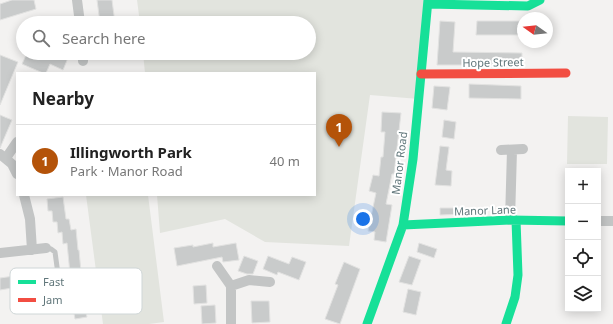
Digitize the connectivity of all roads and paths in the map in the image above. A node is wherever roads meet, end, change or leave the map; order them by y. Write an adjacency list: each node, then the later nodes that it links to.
1 (77, 0): 4 (street)
2 (540, 0): 3 (street)
3 (428, 2): 6 (street, Manor Road)
4 (79, 16)
5 (566, 73): 6 (street, Hope Street)
6 (421, 74): 16 (street, Manor Road)
7 (16, 143): 9 (street)
8 (523, 149): 12 (street)
9 (3, 156): 10 (street)
10 (16, 172)
11 (24, 196): 18 (street)
12 (513, 220): 13 (street, Manor Lane); 16 (street, Manor Lane); 26 (street)
13 (565, 221)
14 (601, 221): 15 (street)
15 (613, 221)
16 (403, 225): 25 (street, Manor Road)
17 (46, 248): 18 (street); 21 (lane)
18 (32, 250): 19 (street)
19 (0, 254)
20 (217, 266): 23 (street)
21 (57, 268)
22 (270, 282): 23 (street)
23 (232, 286): 24 (street)
24 (231, 324)
25 (367, 324)
26 (506, 324)

